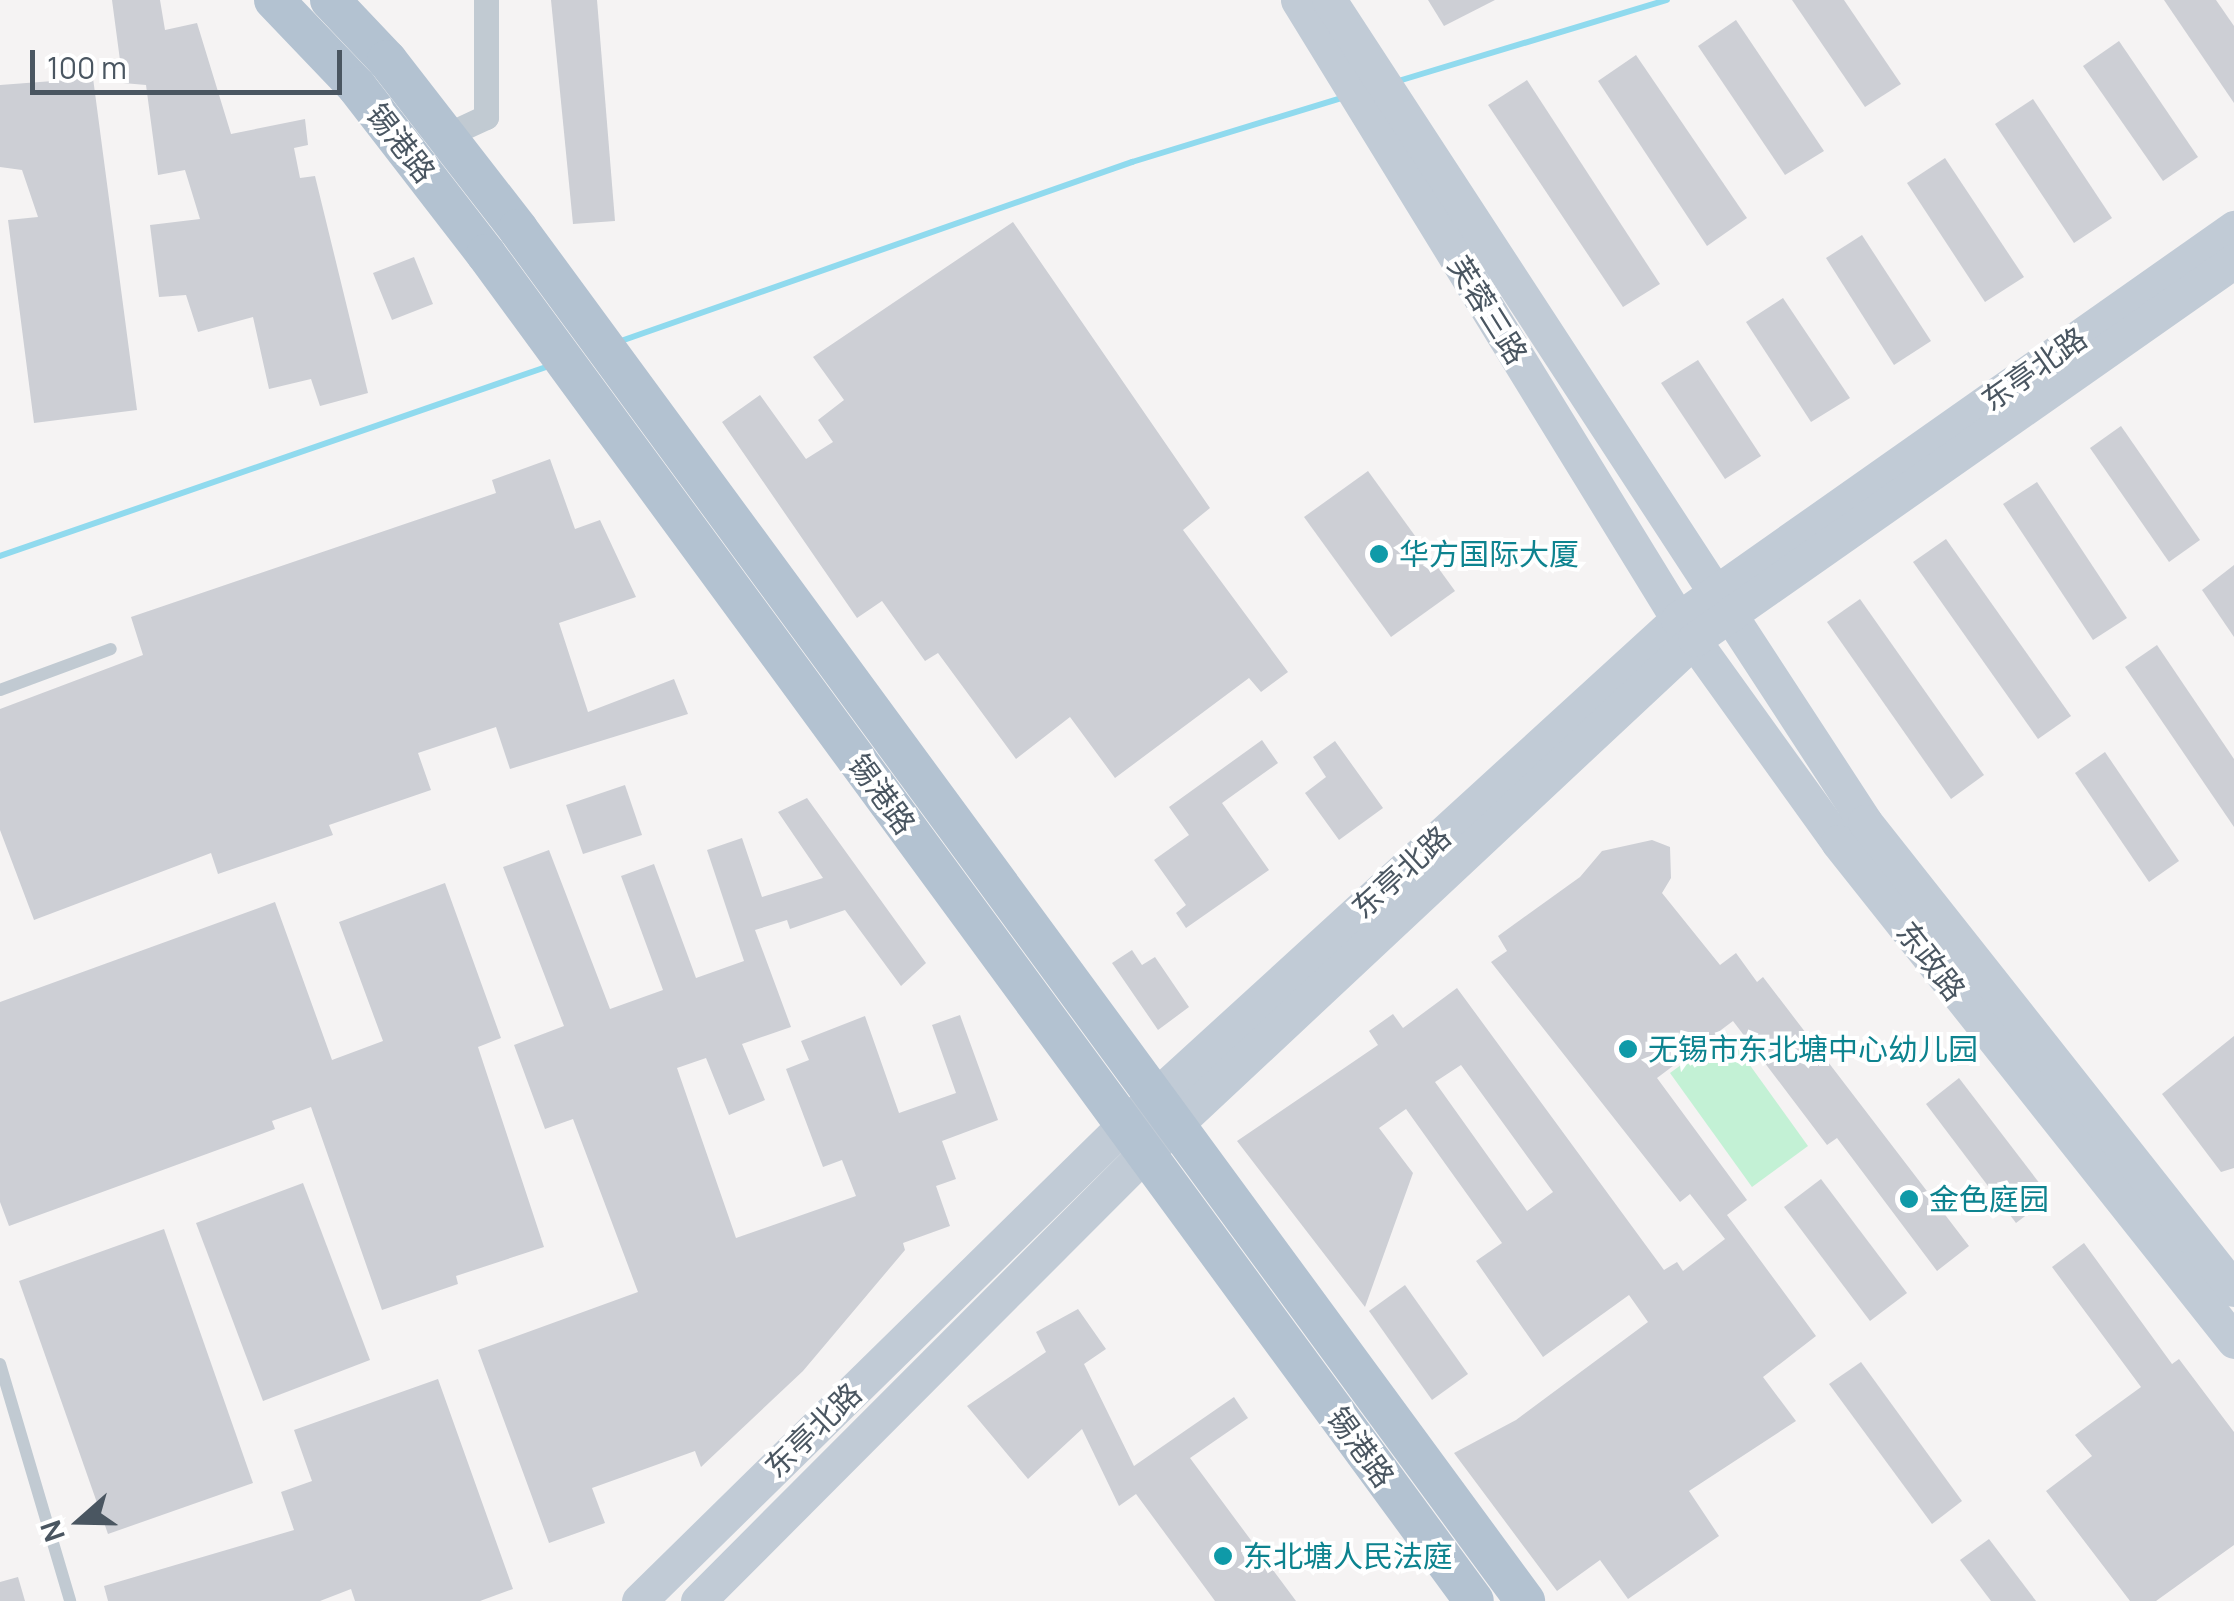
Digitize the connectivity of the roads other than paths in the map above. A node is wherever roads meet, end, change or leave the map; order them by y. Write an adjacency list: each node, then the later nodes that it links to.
1 (274, 0): 15 (main road, 锡港路)
2 (330, 0): 7 (main road, 锡港路)
3 (486, 0): 7 (street)
4 (1298, 0): 6 (main road, 芙蓉三路)
5 (1329, 0): 6 (main road, 芙蓉三路)
6 (1340, 42): 8 (main road, 芙蓉三路)
7 (447, 135): 15 (main road, 锡港路)
8 (1404, 143): 11 (main road, 芙蓉三路); 12 (main road, 芙蓉三路)
9 (2234, 228): 11 (main road, 东亭北路)
10 (2234, 261): 11 (main road, 东亭北路)
11 (1720, 606): 12 (main road, 东亭北路); 16 (main road, 东政路)
12 (1687, 629): 15 (main road, 东亭北路); 17 (main road, 东政路)
13 (111, 649): 14 (lane)
14 (0, 690)
15 (1148, 1126): 20 (main road, 东亭北路); 21 (main road, 东亭北路); 22 (main road, 锡港路); 23 (main road, 锡港路)
16 (2234, 1289)
17 (2234, 1340)
18 (0, 1364): 19 (lane)
19 (70, 1601)
20 (638, 1601)
21 (698, 1601)
22 (1474, 1601)
23 (1525, 1601)

